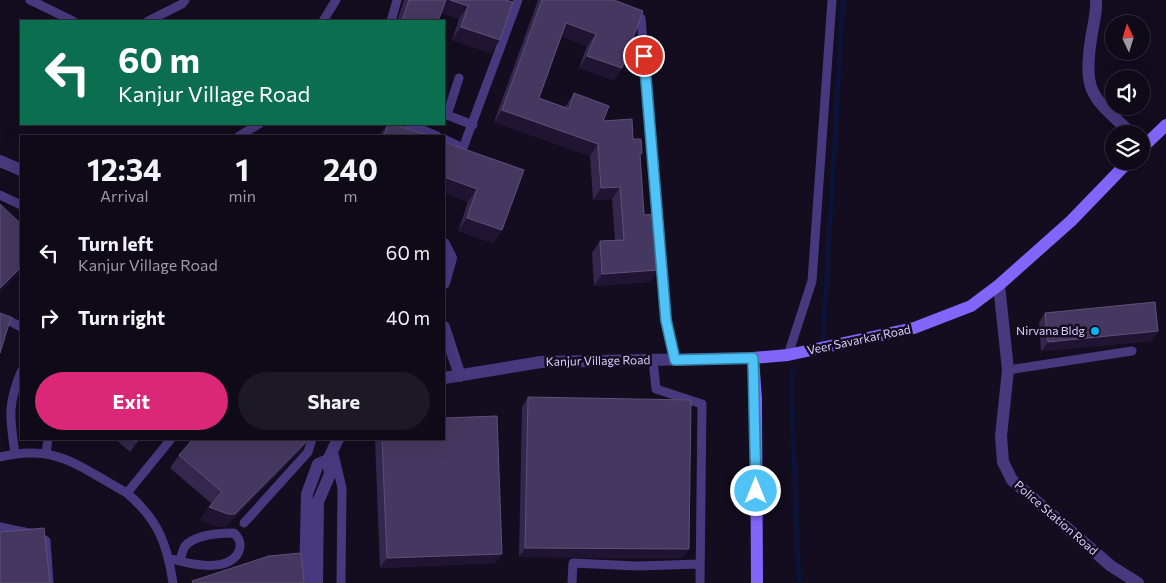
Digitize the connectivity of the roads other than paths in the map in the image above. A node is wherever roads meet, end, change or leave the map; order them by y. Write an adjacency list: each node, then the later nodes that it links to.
1 (30, 0): 9 (lane)
2 (185, 0): 10 (lane)
3 (336, 0): 11 (lane)
4 (397, 0): 12 (lane)
5 (518, 0): 16 (lane)
6 (832, 0): 35 (lane)
7 (1096, 0): 17 (street)
8 (624, 12): 37 (lane)
9 (71, 20)
10 (150, 20)
11 (325, 20)
12 (391, 20)
13 (459, 78): 16 (lane)
14 (257, 125): 19 (lane)
15 (410, 125): 20 (lane)
16 (473, 125): 22 (lane)
17 (1122, 125)
18 (1166, 125): 21 (street)
19 (241, 135)
20 (435, 135)
21 (1150, 138)
22 (445, 139)
23 (0, 161): 24 (street)
24 (20, 170)
25 (1120, 170): 30 (street, Veer Savarkar Road)
26 (0, 195): 27 (lane)
27 (20, 205)
28 (445, 246): 29 (street)
29 (445, 279)
30 (999, 285): 35 (street, Veer Savarkar Road); 39 (street, Police Station Road)
31 (8, 320): 32 (lane)
32 (20, 326)
33 (445, 329): 41 (street)
34 (1132, 352): 39 (lane)
35 (788, 355): 38 (street, Veer Savarkar Road)
36 (653, 360): 37 (street, Kanjur Village Road); 41 (street, Kanjur Village Road); 55 (lane)
37 (675, 360): 38 (street, Kanjur Village Road)
38 (753, 364): 63 (street)
39 (1008, 370): 64 (street, Police Station Road)
40 (20, 374): 48 (lane)
41 (460, 376): 42 (street, Kanjur Village Road)
42 (445, 378)
43 (48, 440): 47 (lane)
44 (170, 440): 50 (lane)
45 (312, 440): 51 (lane)
46 (333, 450): 58 (street); 59 (street); 60 (lane)
47 (46, 452): 48 (lane); 50 (lane)
48 (15, 454): 49 (lane)
49 (0, 457)
50 (127, 494): 53 (lane)
51 (244, 523)
52 (0, 527): 56 (lane)
53 (170, 558): 54 (lane); 57 (lane)
54 (180, 561): 54 (lane)
55 (700, 564): 61 (lane); 62 (lane)
56 (49, 583)
57 (173, 583)
58 (305, 583)
59 (317, 583)
60 (341, 583)
61 (572, 583)
62 (700, 583)
63 (756, 583)
64 (1138, 583)

